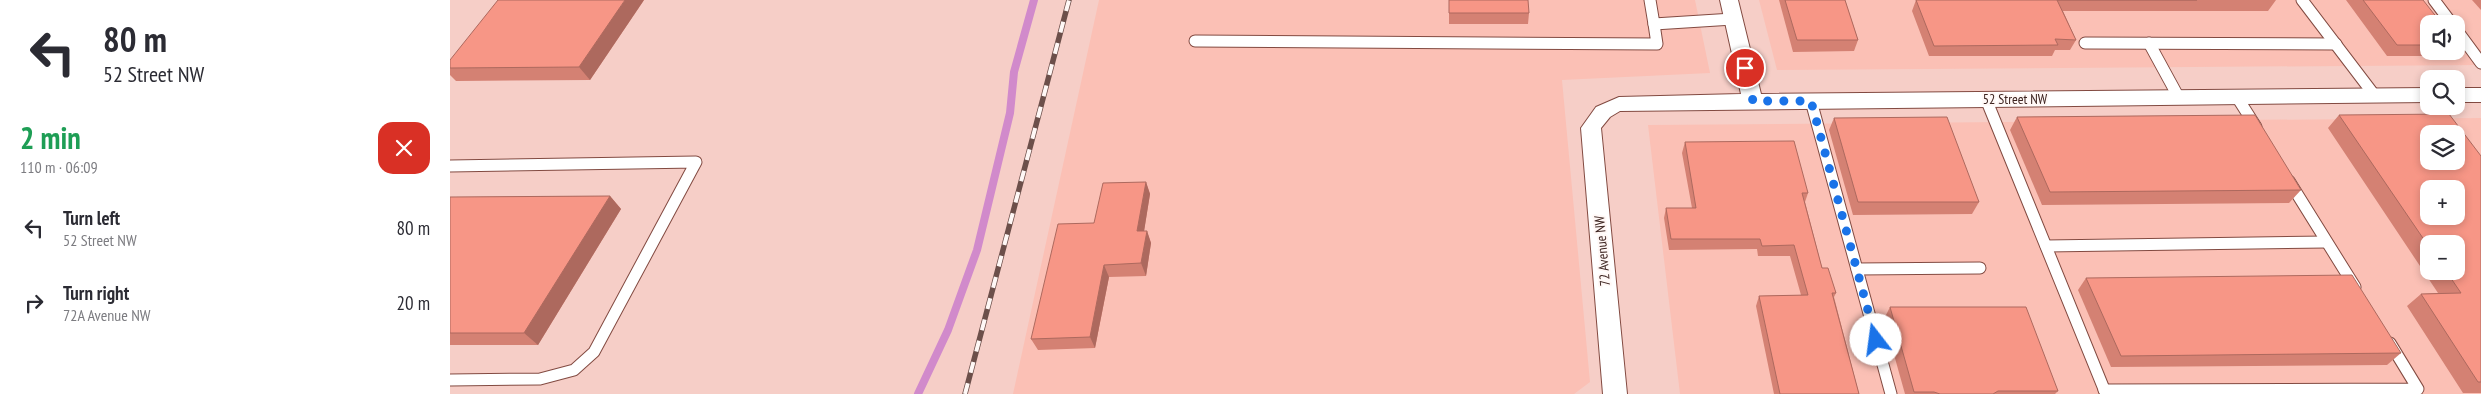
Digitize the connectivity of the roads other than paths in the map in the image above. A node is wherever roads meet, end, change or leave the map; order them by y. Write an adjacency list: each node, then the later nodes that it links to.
1 (1650, 0): 7 (lane)
2 (1729, 0): 6 (street)
3 (2302, 0): 12 (lane)
4 (2434, 0): 5 (lane)
5 (2445, 15)
6 (1733, 19): 7 (lane); 21 (street)
7 (1654, 24): 8 (lane)
8 (1195, 41)
9 (2465, 42): 13 (lane)
10 (2085, 43): 11 (lane)
11 (2149, 43): 12 (lane); 19 (lane)
12 (2336, 44): 17 (lane)
13 (2481, 63)
14 (2420, 95): 17 (street, 52 Street NW)
15 (2465, 95): 16 (street)
16 (2481, 95)
17 (2374, 96): 18 (street, 52 Street NW)
18 (2237, 97): 19 (street, 52 Street NW); 24 (lane)
19 (2179, 98): 20 (street, 52 Street NW)
20 (1986, 99): 22 (street, 52 Street NW); 28 (lane)
21 (1753, 101): 22 (street, 52 Street NW); 23 (street, 52 Street NW)
22 (1811, 101): 30 (lane)
23 (1602, 112): 35 (street, 72 Avenue NW)
24 (2261, 136)
25 (450, 166): 33 (lane)
26 (2281, 168): 27 (lane)
27 (2326, 242): 28 (lane); 31 (lane)
28 (2046, 246): 34 (lane)
29 (1980, 268): 30 (lane)
30 (1857, 269): 36 (lane)
31 (2362, 299)
32 (2383, 332): 34 (lane)
33 (450, 380)
34 (2105, 392)
35 (1615, 394)
36 (1891, 394)

